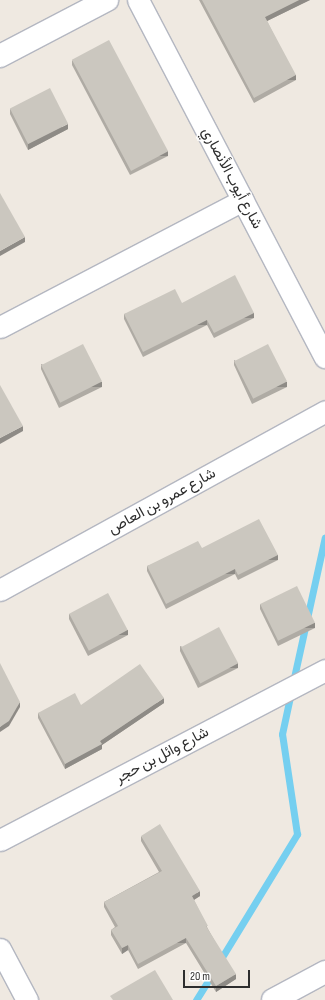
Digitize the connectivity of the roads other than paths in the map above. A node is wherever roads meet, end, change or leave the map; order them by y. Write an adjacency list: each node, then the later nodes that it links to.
1 (106, 0): 3 (street)
2 (138, 0): 4 (street, شارع أيوب الأنصاري)
3 (0, 56)
4 (243, 200): 5 (street); 6 (street, شارع أيوب الأنصاري)
5 (0, 327)
6 (325, 357)
7 (325, 411): 8 (street, شارع عمرو بن العاص)
8 (0, 590)
9 (325, 670): 10 (street, شارع وائل بن حجر)
10 (0, 840)
11 (0, 948): 13 (street)
12 (325, 972): 14 (street)
13 (27, 1000)
14 (273, 1000)

